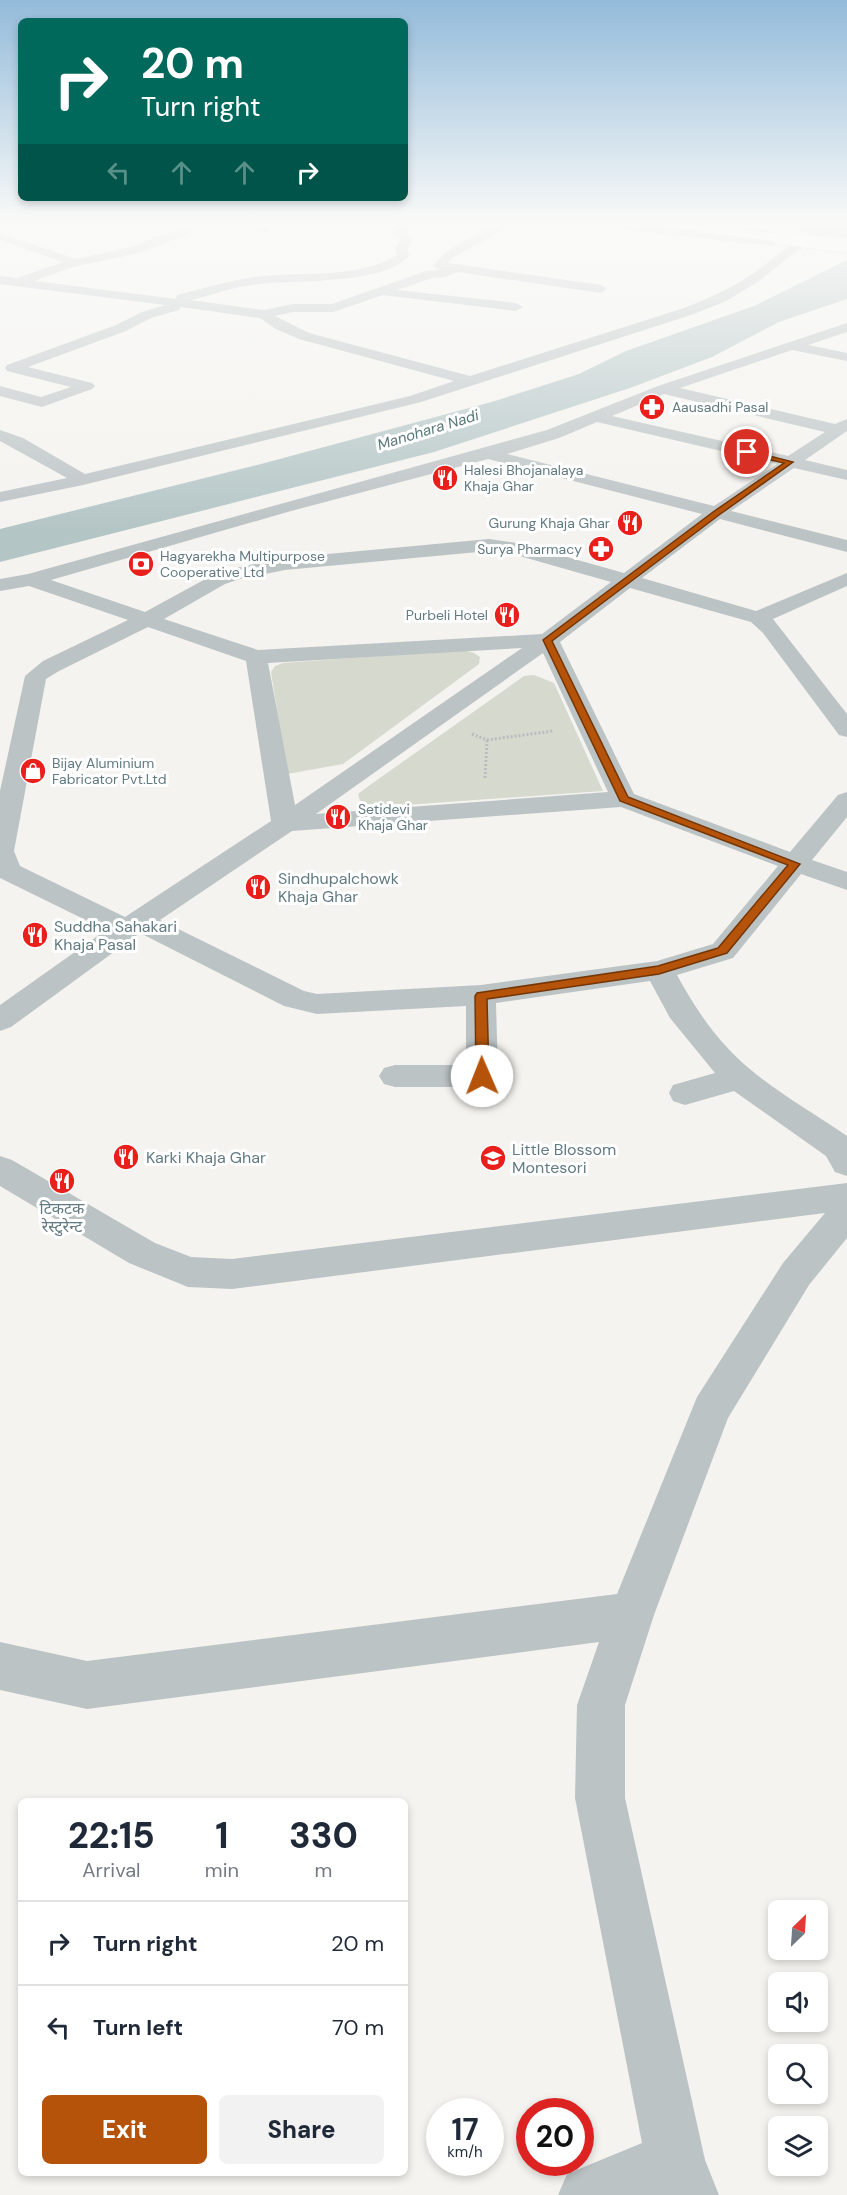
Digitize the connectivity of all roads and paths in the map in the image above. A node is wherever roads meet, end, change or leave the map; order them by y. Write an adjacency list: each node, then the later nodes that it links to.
1 (123, 326): 10 (street)
2 (282, 326): 7 (street)
3 (637, 326): 7 (street)
4 (847, 327): 5 (street)
5 (790, 345): 6 (street); 9 (street)
6 (847, 357)
7 (471, 382): 8 (street); 18 (street)
8 (508, 385): 11 (path)
9 (663, 389): 12 (street); 13 (street)
10 (0, 391)
11 (563, 401)
12 (596, 417): 15 (street); 16 (street)
13 (842, 427): 16 (street)
14 (0, 435): 18 (street)
15 (488, 454): 20 (street); 23 (street)
16 (790, 462): 17 (street); 20 (street)
17 (847, 476)
18 (83, 480): 19 (street)
19 (0, 497)
20 (716, 513): 21 (street); 24 (street)
21 (847, 546)
22 (847, 579): 26 (street)
23 (30, 580): 25 (street); 27 (street)
24 (625, 580): 26 (street); 27 (street); 28 (street)
25 (0, 585)
26 (758, 618): 32 (street)
27 (146, 620): 29 (street); 38 (street)
28 (548, 640): 29 (street); 30 (street); 31 (street)
29 (256, 657): 35 (street)
30 (434, 720): 31 (path); 35 (street)
31 (589, 727): 33 (street)
32 (847, 730)
33 (624, 799): 35 (street); 36 (street)
34 (847, 800): 36 (street)
35 (285, 824): 38 (street)
36 (795, 864): 37 (street); 39 (street)
37 (847, 882)
38 (133, 925): 40 (street); 41 (street)
39 (659, 970): 40 (street); 43 (street)
40 (481, 996): 42 (street)
41 (0, 1020)
42 (395, 1076)
43 (739, 1078): 44 (street); 45 (street)
44 (685, 1093)
45 (847, 1163)
46 (0, 1169): 47 (street)
47 (847, 1197)
48 (847, 1213): 49 (street)
49 (630, 1615): 50 (street); 51 (street)
50 (0, 1666)
51 (682, 2177): 52 (street)
52 (588, 2195)

